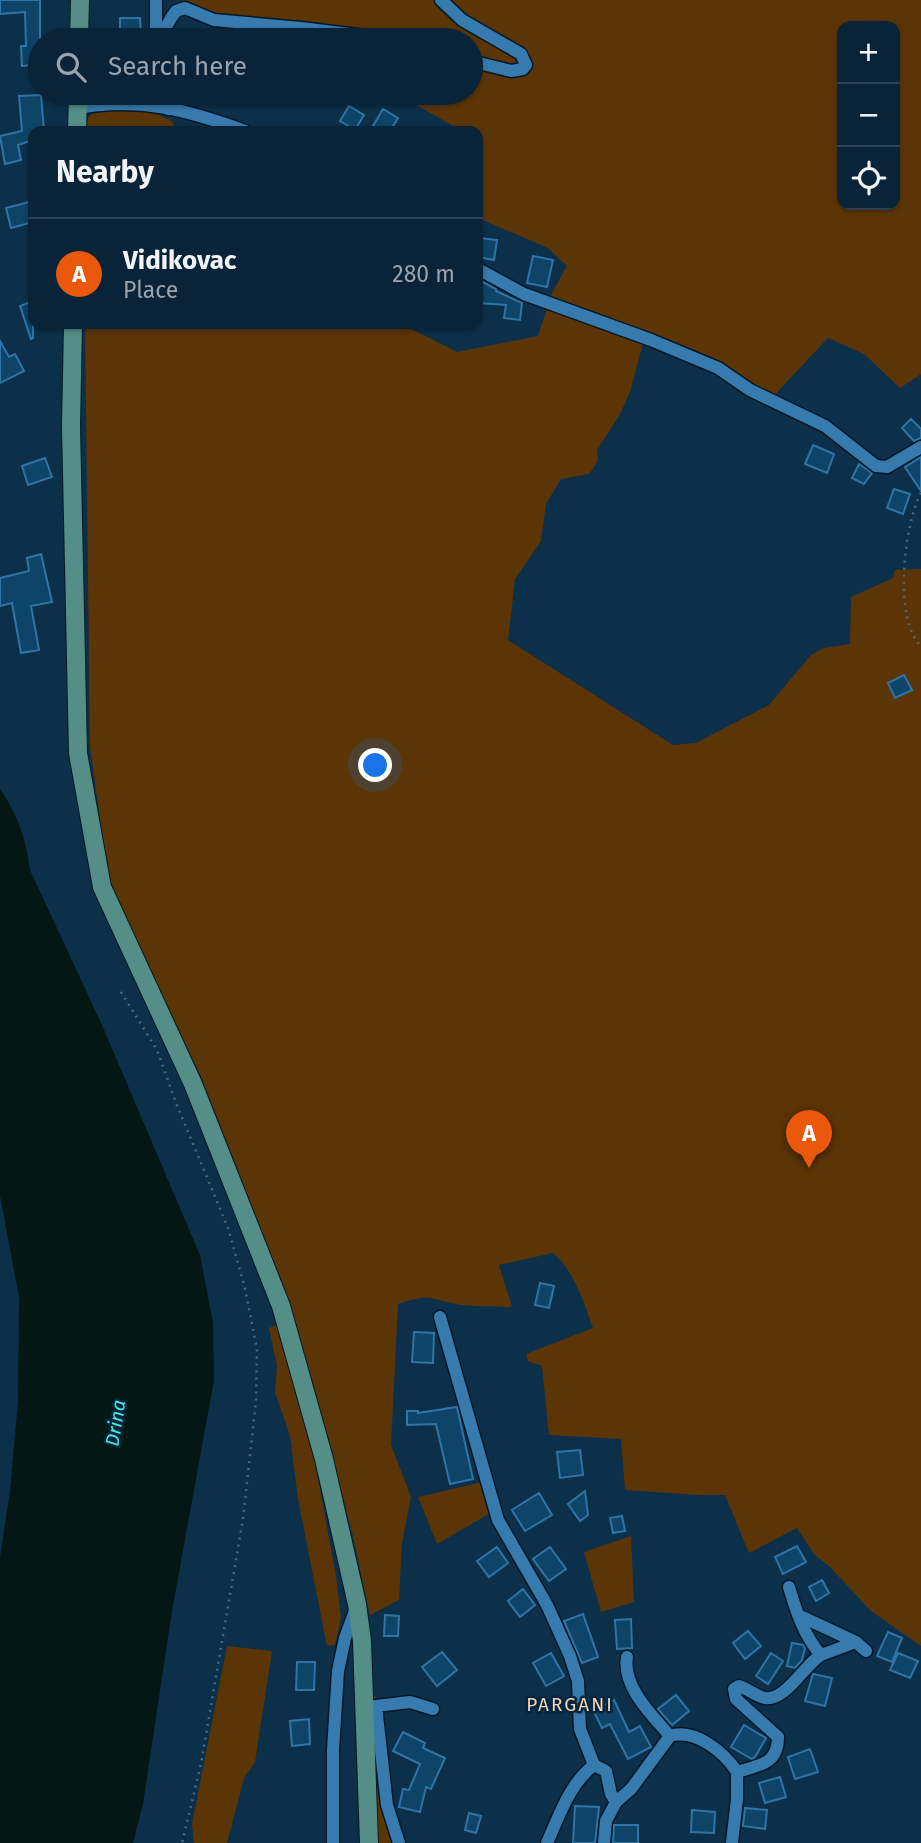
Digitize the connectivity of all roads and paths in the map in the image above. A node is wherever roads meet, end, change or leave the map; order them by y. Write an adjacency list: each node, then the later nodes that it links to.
1 (80, 0): 4 (street)
2 (156, 0): 5 (street)
3 (441, 0): 8 (street)
4 (79, 28)
5 (157, 28)
6 (165, 28): 7 (street)
7 (308, 28)
8 (476, 28)
9 (483, 32): 10 (street)
10 (483, 64)
11 (78, 105): 15 (street)
12 (137, 105): 14 (street)
13 (167, 105): 14 (street)
14 (168, 109): 16 (street)
15 (77, 126)
16 (232, 126)
17 (483, 272): 19 (street)
18 (73, 329): 25 (street)
19 (921, 447)
20 (921, 493): 21 (path)
21 (921, 646)
22 (121, 992): 35 (path)
23 (440, 1317): 32 (street)
24 (789, 1587): 26 (street)
25 (357, 1604): 29 (street); 36 (street)
26 (798, 1615): 27 (street); 27 (street)
27 (821, 1655): 33 (street)
28 (626, 1657): 31 (street)
29 (370, 1706): 30 (street); 37 (street); 38 (street)
30 (433, 1709)
31 (670, 1737): 33 (street); 34 (street)
32 (594, 1765): 34 (street); 39 (street)
33 (737, 1773): 41 (street)
34 (616, 1801): 40 (street)
35 (182, 1843)
36 (332, 1843)
37 (369, 1843)
38 (399, 1843)
39 (547, 1843)
40 (604, 1843)
41 (732, 1843)

